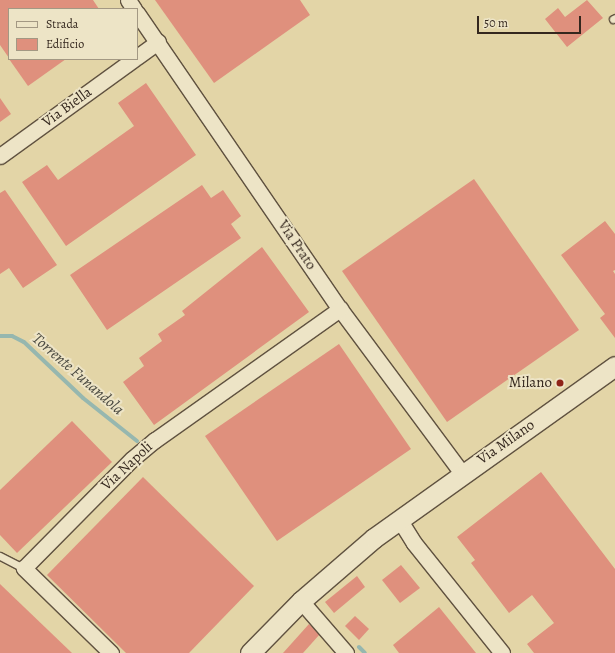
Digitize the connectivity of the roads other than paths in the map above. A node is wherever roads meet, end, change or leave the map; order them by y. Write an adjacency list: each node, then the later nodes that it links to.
1 (138, 14): 2 (street, Via Prato)
2 (158, 42): 3 (street); 6 (street, Via Prato)
3 (138, 56)
4 (133, 60): 5 (street, Via Biella)
5 (0, 156)
6 (340, 309): 8 (street, Via Prato); 11 (street, Via Napoli)
7 (615, 366): 8 (street, Via Milano)
8 (462, 472): 9 (street, Via Milano)
9 (399, 520): 12 (street, Via Milano); 16 (street)
10 (0, 556): 11 (lane)
11 (24, 568): 13 (street)
12 (301, 601): 14 (street, Via Milano); 15 (street)
13 (110, 653)
14 (250, 653)
15 (346, 653)
16 (502, 653)

